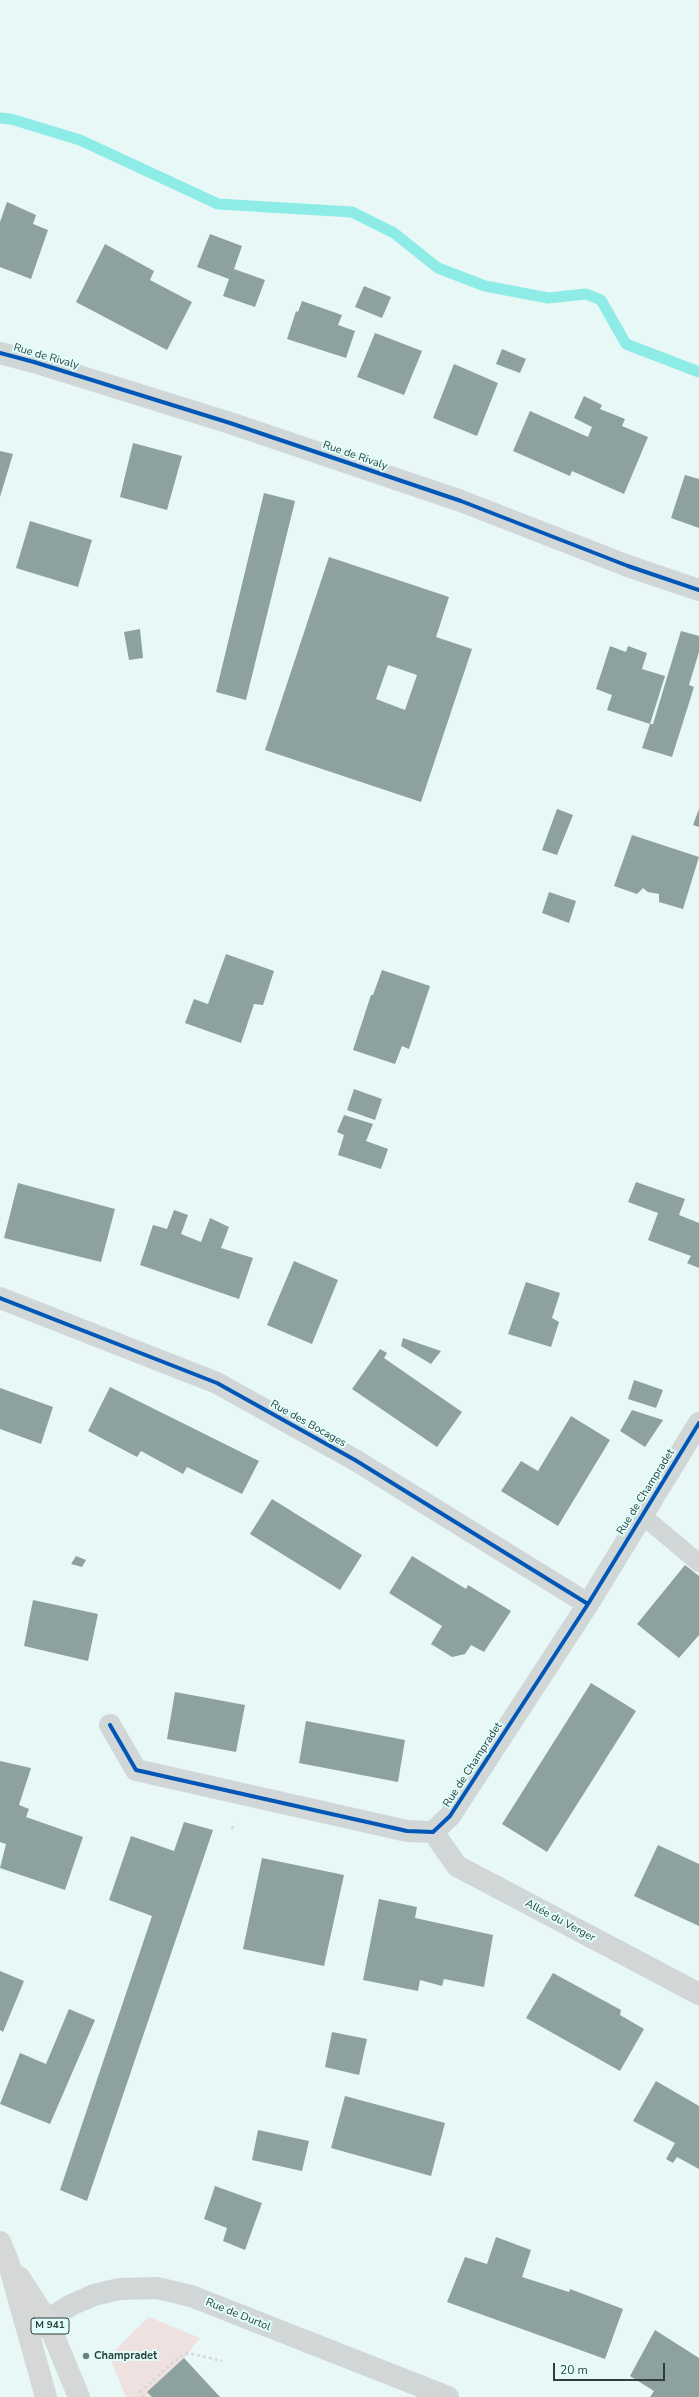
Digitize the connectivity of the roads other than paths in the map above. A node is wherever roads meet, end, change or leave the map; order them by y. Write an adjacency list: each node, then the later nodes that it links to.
1 (0, 354): 2 (street, Rue de Rivaly)
2 (699, 590)
3 (0, 1298): 7 (street, Rue des Bocages)
4 (699, 1423): 5 (street, Rue de Champradet)
5 (642, 1515): 6 (lane); 7 (street, Rue de Champradet)
6 (699, 1563)
7 (588, 1604): 9 (street, Rue de Champradet)
8 (110, 1725): 9 (street)
9 (433, 1832): 10 (street, Allée du Verger)
10 (699, 1994)
11 (4, 2251): 12 (main road, M 941); 13 (main road, M 941)
12 (47, 2320): 13 (street, Rue de Durtol); 15 (main road, M 941); 16 (street, Rue de Durtol)
13 (28, 2333): 14 (main road, M 941)
14 (46, 2397)
15 (78, 2397)
16 (448, 2397)

